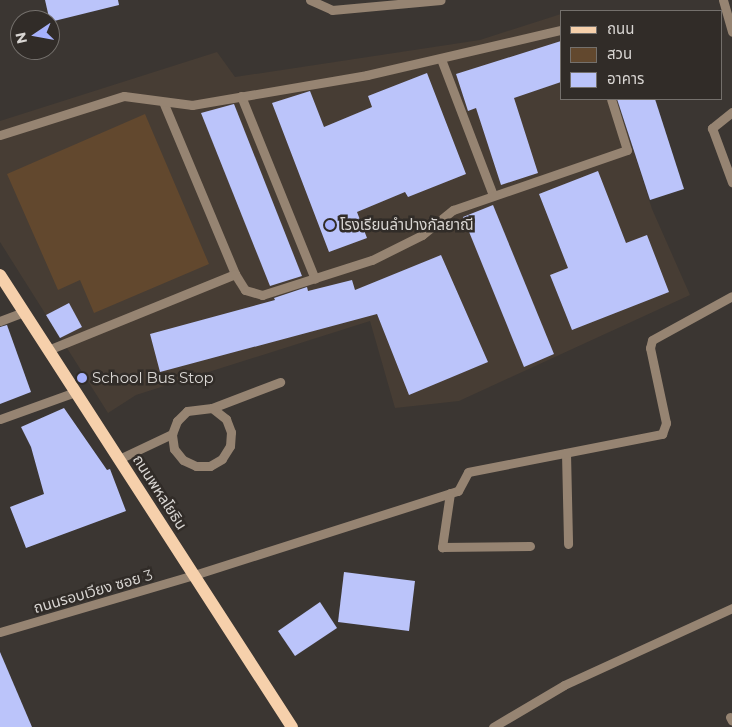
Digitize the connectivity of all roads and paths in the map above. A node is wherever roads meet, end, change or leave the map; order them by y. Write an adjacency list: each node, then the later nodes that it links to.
1 (310, 0): 4 (street)
2 (441, 0): 4 (street)
3 (723, 0): 6 (street)
4 (414, 1)
5 (560, 30): 7 (street)
6 (732, 32)
7 (441, 60): 8 (street); 14 (street)
8 (241, 96): 10 (street); 17 (street)
9 (611, 100): 14 (street)
10 (164, 104): 12 (street); 15 (street)
11 (732, 112): 13 (street)
12 (0, 135)
13 (732, 182)
14 (493, 195): 17 (street)
15 (235, 274): 17 (street); 21 (street)
16 (0, 275): 19 (main road, ถนนพหลโยธิน)
17 (315, 279)
18 (732, 296): 27 (street)
19 (24, 312): 20 (street); 21 (main road, ถนนพหลโยธิน)
20 (0, 321)
21 (48, 350): 23 (main road, ถนนพหลโยธิน)
22 (280, 382): 24 (street)
23 (75, 392): 25 (street); 28 (main road, ถนนพหลโยธิน)
24 (212, 408): 26 (street); 26 (street)
25 (0, 419)
26 (172, 434): 28 (street)
27 (566, 453): 29 (street); 30 (street)
28 (119, 460): 32 (main road, ถนนพหลโยธิน)
29 (450, 493): 31 (street); 32 (street, ถนนรอบเวียง ซอย 3)
30 (568, 544)
31 (530, 546)
32 (194, 575): 34 (street, ถนนรอบเวียง ซอย 3); 35 (main road, ถนนพหลโยธิน)
33 (732, 608): 36 (street)
34 (0, 632)
35 (292, 727)
36 (493, 727)

